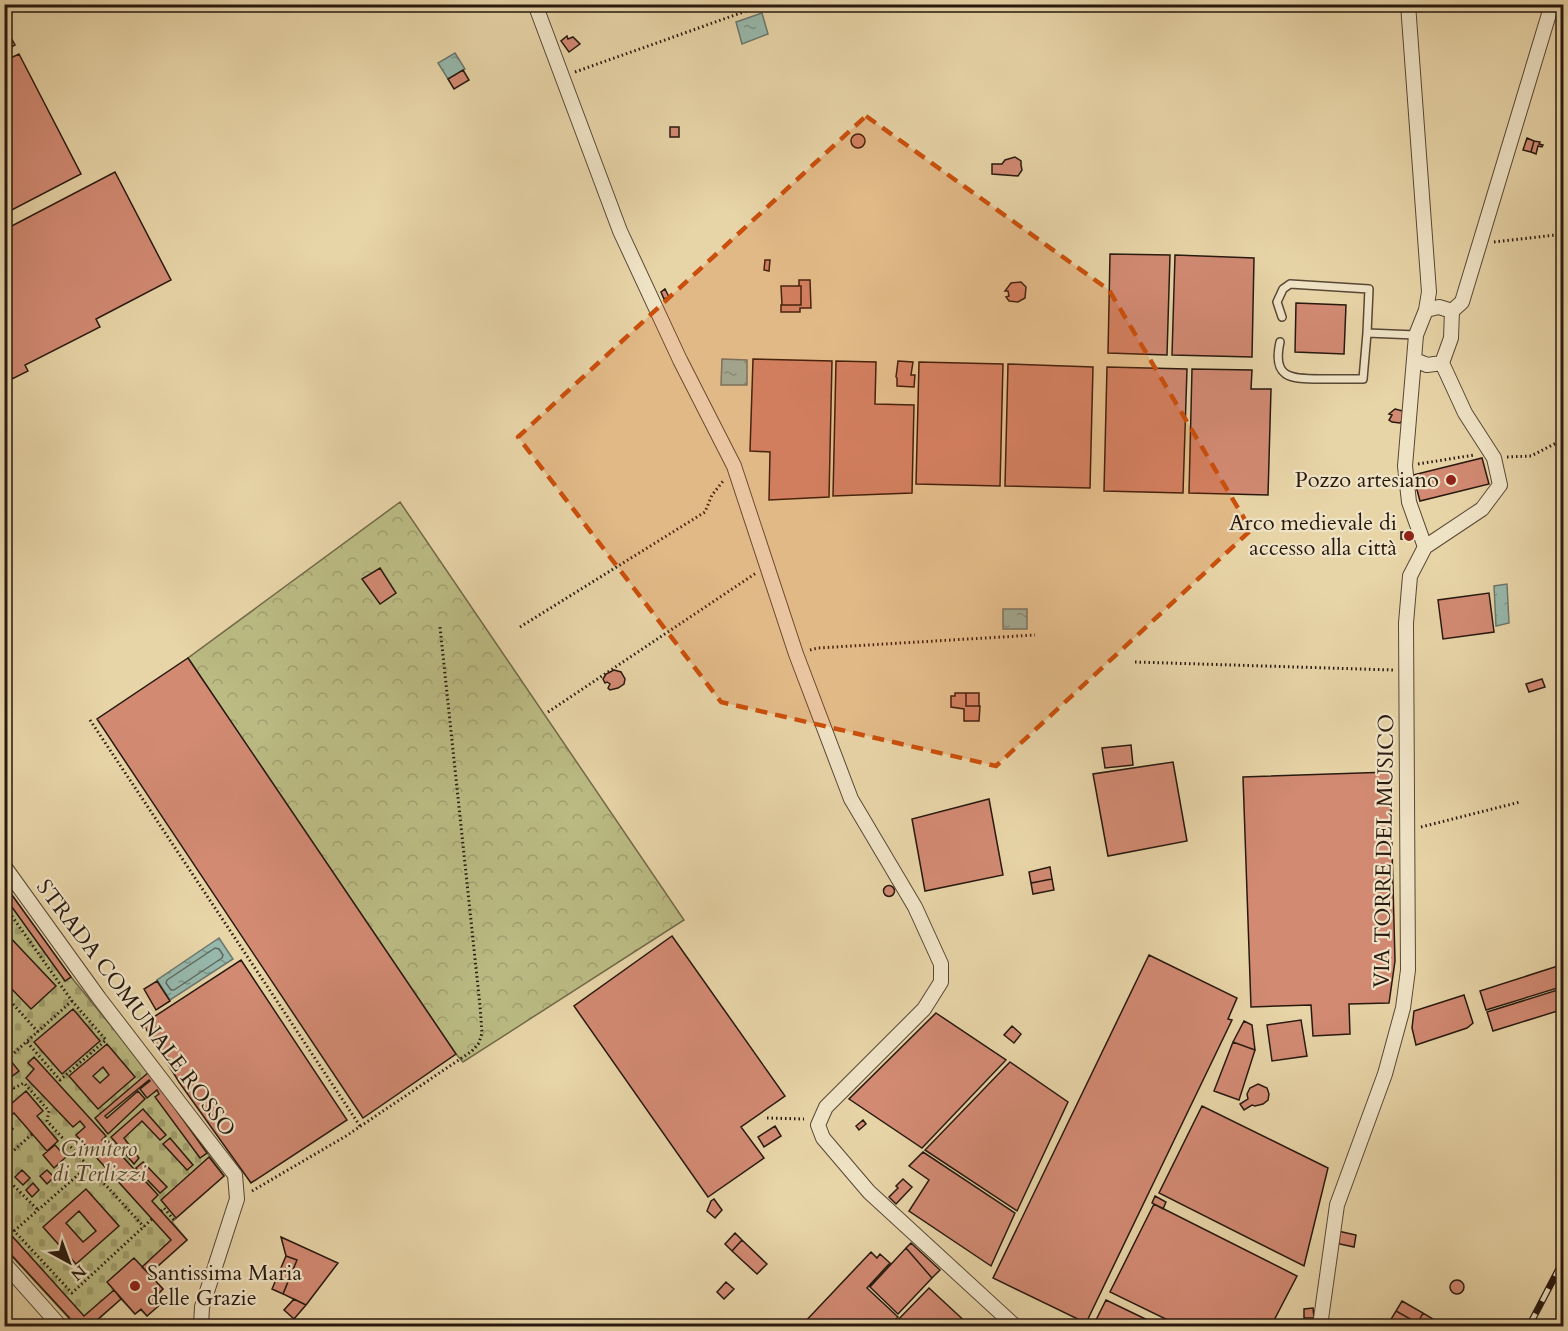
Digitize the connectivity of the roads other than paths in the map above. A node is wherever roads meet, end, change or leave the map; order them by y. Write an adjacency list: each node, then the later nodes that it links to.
1 (535, 4): 17 (street)
2 (1408, 4): 4 (street)
3 (1552, 4): 5 (street)
4 (1426, 310): 5 (street); 8 (street)
5 (1452, 311): 11 (street)
6 (1282, 317): 7 (lane)
7 (1367, 333): 8 (lane); 9 (lane)
8 (1416, 335): 10 (street)
9 (1280, 342)
10 (1415, 360): 11 (street); 12 (street)
11 (1442, 363): 12 (street, VIA TORRE DEL MUSICO)
12 (1425, 547): 18 (street, VIA TORRE DEL MUSICO)
13 (4, 866): 16 (street, STRADA COMUNALE ROSSO)
14 (4, 1263): 15 (street)
15 (60, 1326)
16 (201, 1326)
17 (1015, 1326)
18 (1320, 1326)

